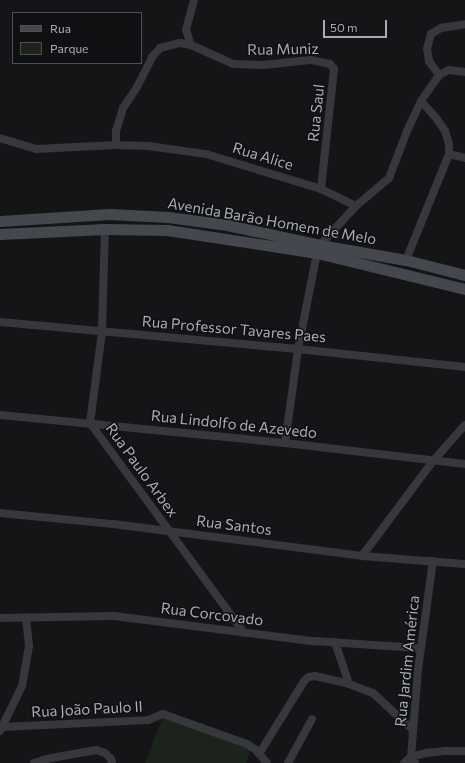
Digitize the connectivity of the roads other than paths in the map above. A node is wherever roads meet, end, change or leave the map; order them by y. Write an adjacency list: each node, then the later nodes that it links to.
1 (194, 0): 3 (street)
2 (465, 24): 6 (street)
3 (191, 45): 4 (street, Rua Muniz); 9 (street)
4 (330, 64): 12 (street, Rua Saul)
5 (465, 72): 6 (street)
6 (439, 75): 7 (street)
7 (421, 101): 10 (street); 13 (street)
8 (0, 138): 9 (street, Rua Alice)
9 (116, 145): 12 (street, Rua Alice)
10 (449, 154): 11 (street); 18 (street)
11 (465, 158)
12 (321, 189): 13 (street, Rua Alice)
13 (356, 206): 17 (street)
14 (0, 221): 17 (main road, Avenida Barão Homem de Melo)
15 (105, 229): 16 (main road, Avenida Barão Homem de Melo); 17 (main road, Avenida Barão Homem de Melo); 22 (street, Rua Paulo Arbex)
16 (0, 234)
17 (318, 249): 18 (main road, Avenida Barão Homem de Melo); 20 (main road, Avenida Barão Homem de Melo); 23 (street)
18 (406, 260): 19 (main road, Avenida Barão Homem de Melo)
19 (465, 275)
20 (465, 289)
21 (0, 322): 22 (street, Rua Professor Tavares Paes)
22 (102, 332): 23 (street, Rua Professor Tavares Paes); 26 (street, Rua Paulo Arbex)
23 (298, 349): 24 (street, Rua Professor Tavares Paes); 28 (street)
24 (465, 367)
25 (0, 415): 26 (street, Rua Lindolfo de Azevedo)
26 (90, 423): 28 (street, Rua Lindolfo de Azevedo); 32 (street, Rua Paulo Arbex)
27 (465, 425): 29 (street)
28 (285, 443): 29 (street, Rua Lindolfo de Azevedo)
29 (433, 461): 30 (street, Rua Lindolfo de Azevedo); 33 (street)
30 (465, 464)
31 (0, 513): 32 (street, Rua Santos)
32 (169, 531): 33 (street, Rua Santos); 38 (street, Rua Paulo Arbex)
33 (362, 556): 34 (street, Rua Santos)
34 (433, 561): 35 (street, Rua Santos); 40 (street, Rua Jardim América)
35 (465, 564)
36 (26, 617): 37 (street, Rua Corcovado); 38 (street, Rua Corcovado); 43 (street)
37 (0, 618)
38 (244, 633): 39 (street, Rua Corcovado)
39 (335, 642): 40 (street, Rua Corcovado); 41 (street)
40 (420, 648): 44 (street, Rua Jardim América)
41 (349, 684): 44 (street); 46 (street)
42 (312, 719): 51 (street)
43 (1, 730): 46 (street, Rua João Paulo II)
44 (413, 730): 47 (street, Rua Jardim América)
45 (465, 751): 47 (street)
46 (259, 754): 50 (street, Rua João Paulo II)
47 (413, 760): 52 (street)
48 (34, 763): 49 (street)
49 (112, 763)
50 (266, 763)
51 (288, 763)
52 (404, 763)

